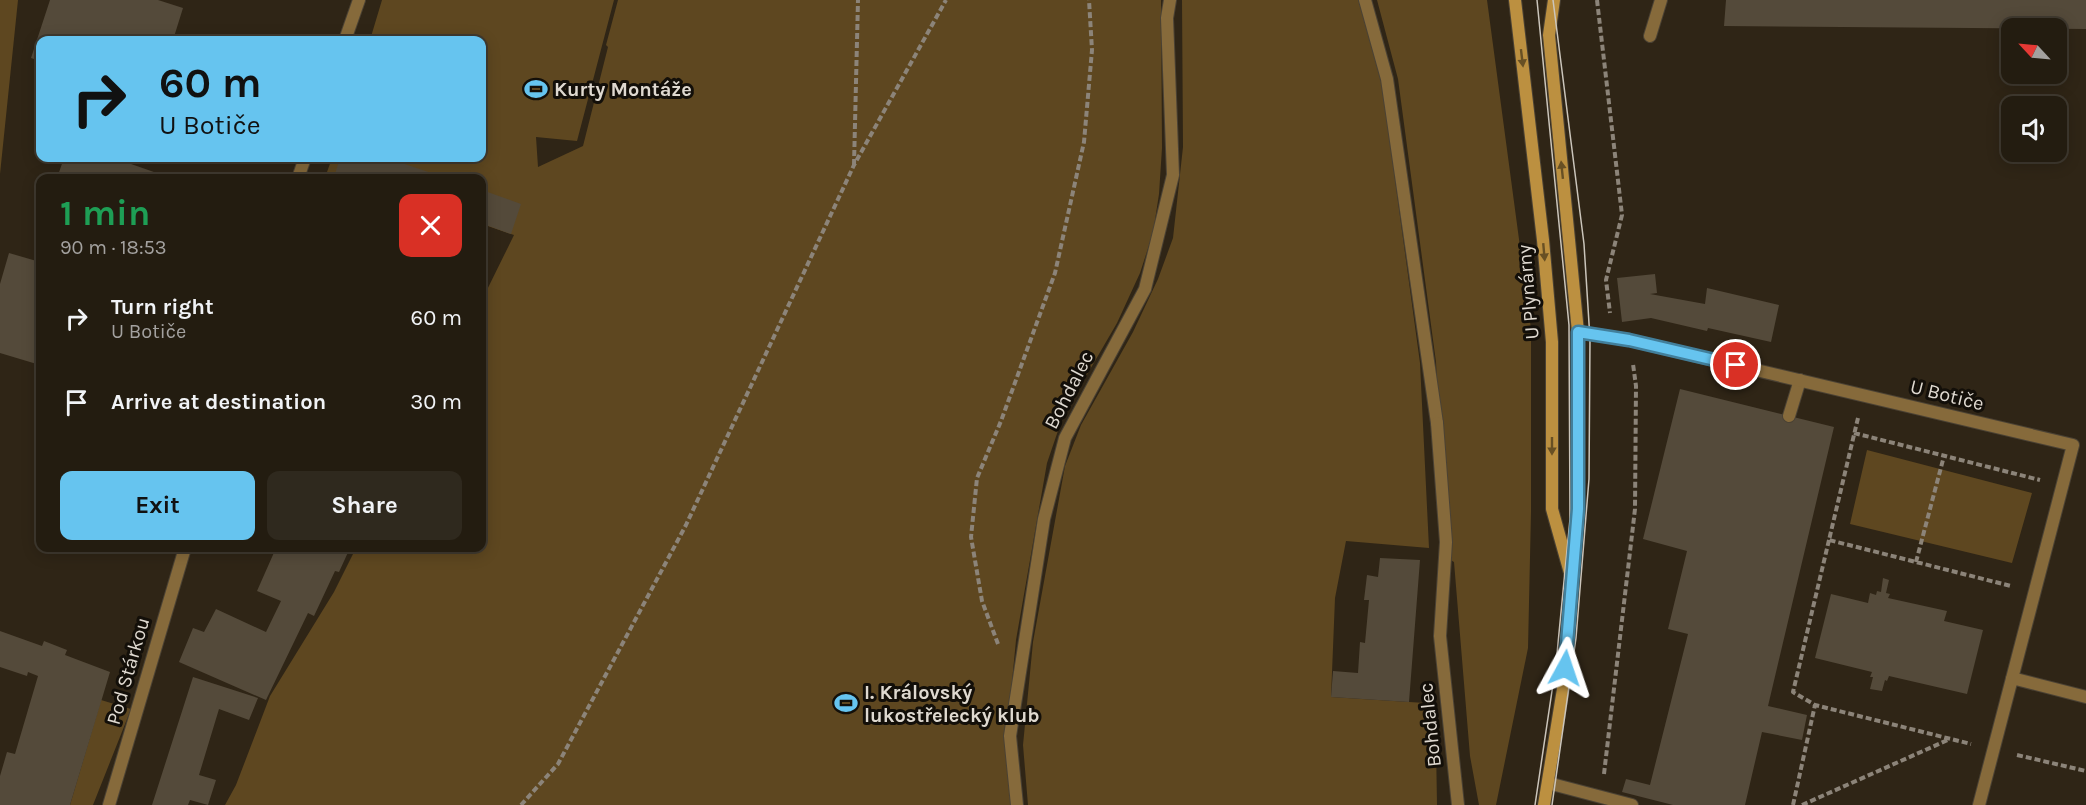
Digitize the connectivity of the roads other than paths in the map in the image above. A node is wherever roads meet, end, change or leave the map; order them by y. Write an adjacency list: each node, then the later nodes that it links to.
1 (359, 0): 7 (street)
2 (1170, 0): 18 (street, Bohdalec)
3 (1365, 0): 19 (street, Bohdalec)
4 (1515, 0): 13 (street, U Plynárny, one-way to 13)
5 (1661, 0): 8 (street)
6 (1554, 1): 9 (street, U Plynárny, one-way to 6)
7 (346, 36)
8 (1650, 36)
9 (1578, 332): 10 (street, U Botiče); 13 (street, U Plynárny)
10 (1800, 380): 11 (street); 14 (street, U Botiče)
11 (1790, 416)
12 (184, 552): 17 (street, Pod Stárkou)
13 (1572, 579): 16 (street, U Plynárny)
14 (2012, 678): 15 (street); 22 (street, U Botiče)
15 (2086, 697)
16 (1548, 783): 20 (street, U Plynárny); 21 (street)
17 (109, 805)
18 (1017, 805)
19 (1458, 805)
20 (1544, 805)
21 (1632, 805)
22 (1979, 805)

